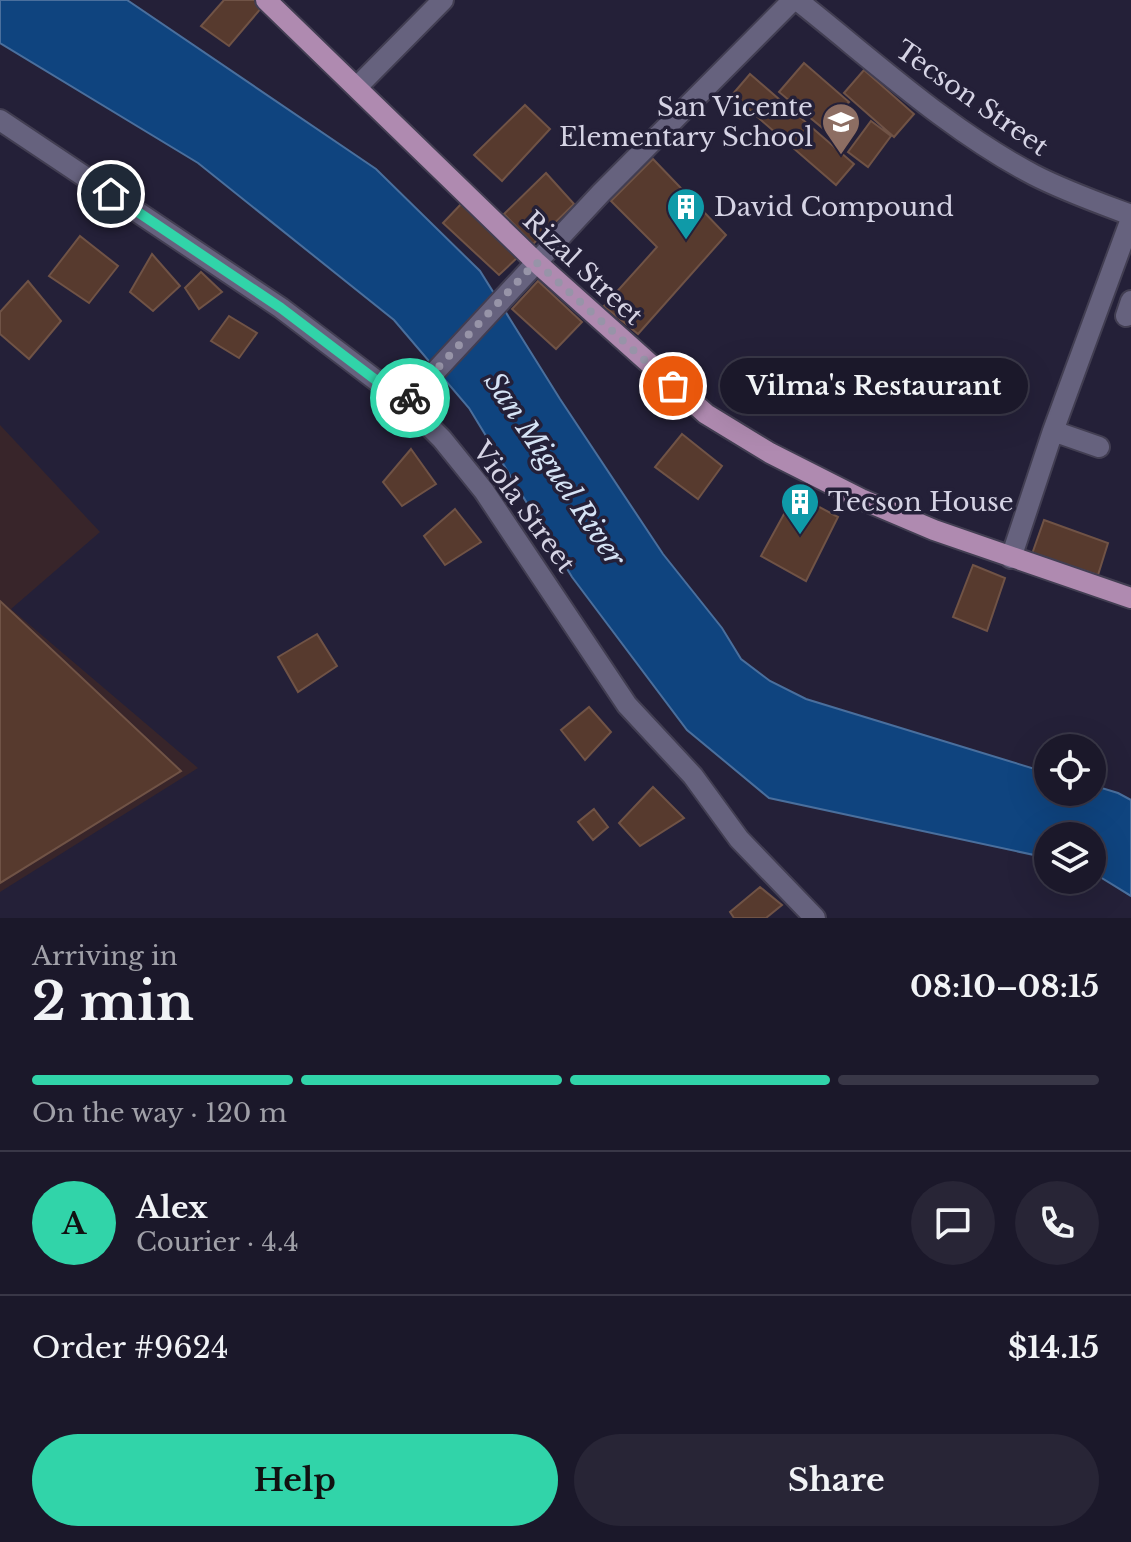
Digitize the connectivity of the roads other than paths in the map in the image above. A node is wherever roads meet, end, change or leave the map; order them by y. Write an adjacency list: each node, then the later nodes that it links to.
1 (266, 0): 4 (main road, Rizal Street)
2 (443, 0): 4 (street)
3 (795, 0): 6 (street, Tecson Street); 7 (street)
4 (357, 87): 7 (main road, Rizal Street)
5 (0, 120): 8 (street, Viola Street)
6 (1131, 217): 9 (street)
7 (536, 262): 8 (street); 11 (main road, Rizal Street)
8 (406, 403): 13 (street, Viola Street)
9 (1053, 431): 10 (street); 11 (street)
10 (1099, 447)
11 (1011, 558): 12 (main road, Rizal Street)
12 (1131, 598)
13 (815, 918)

